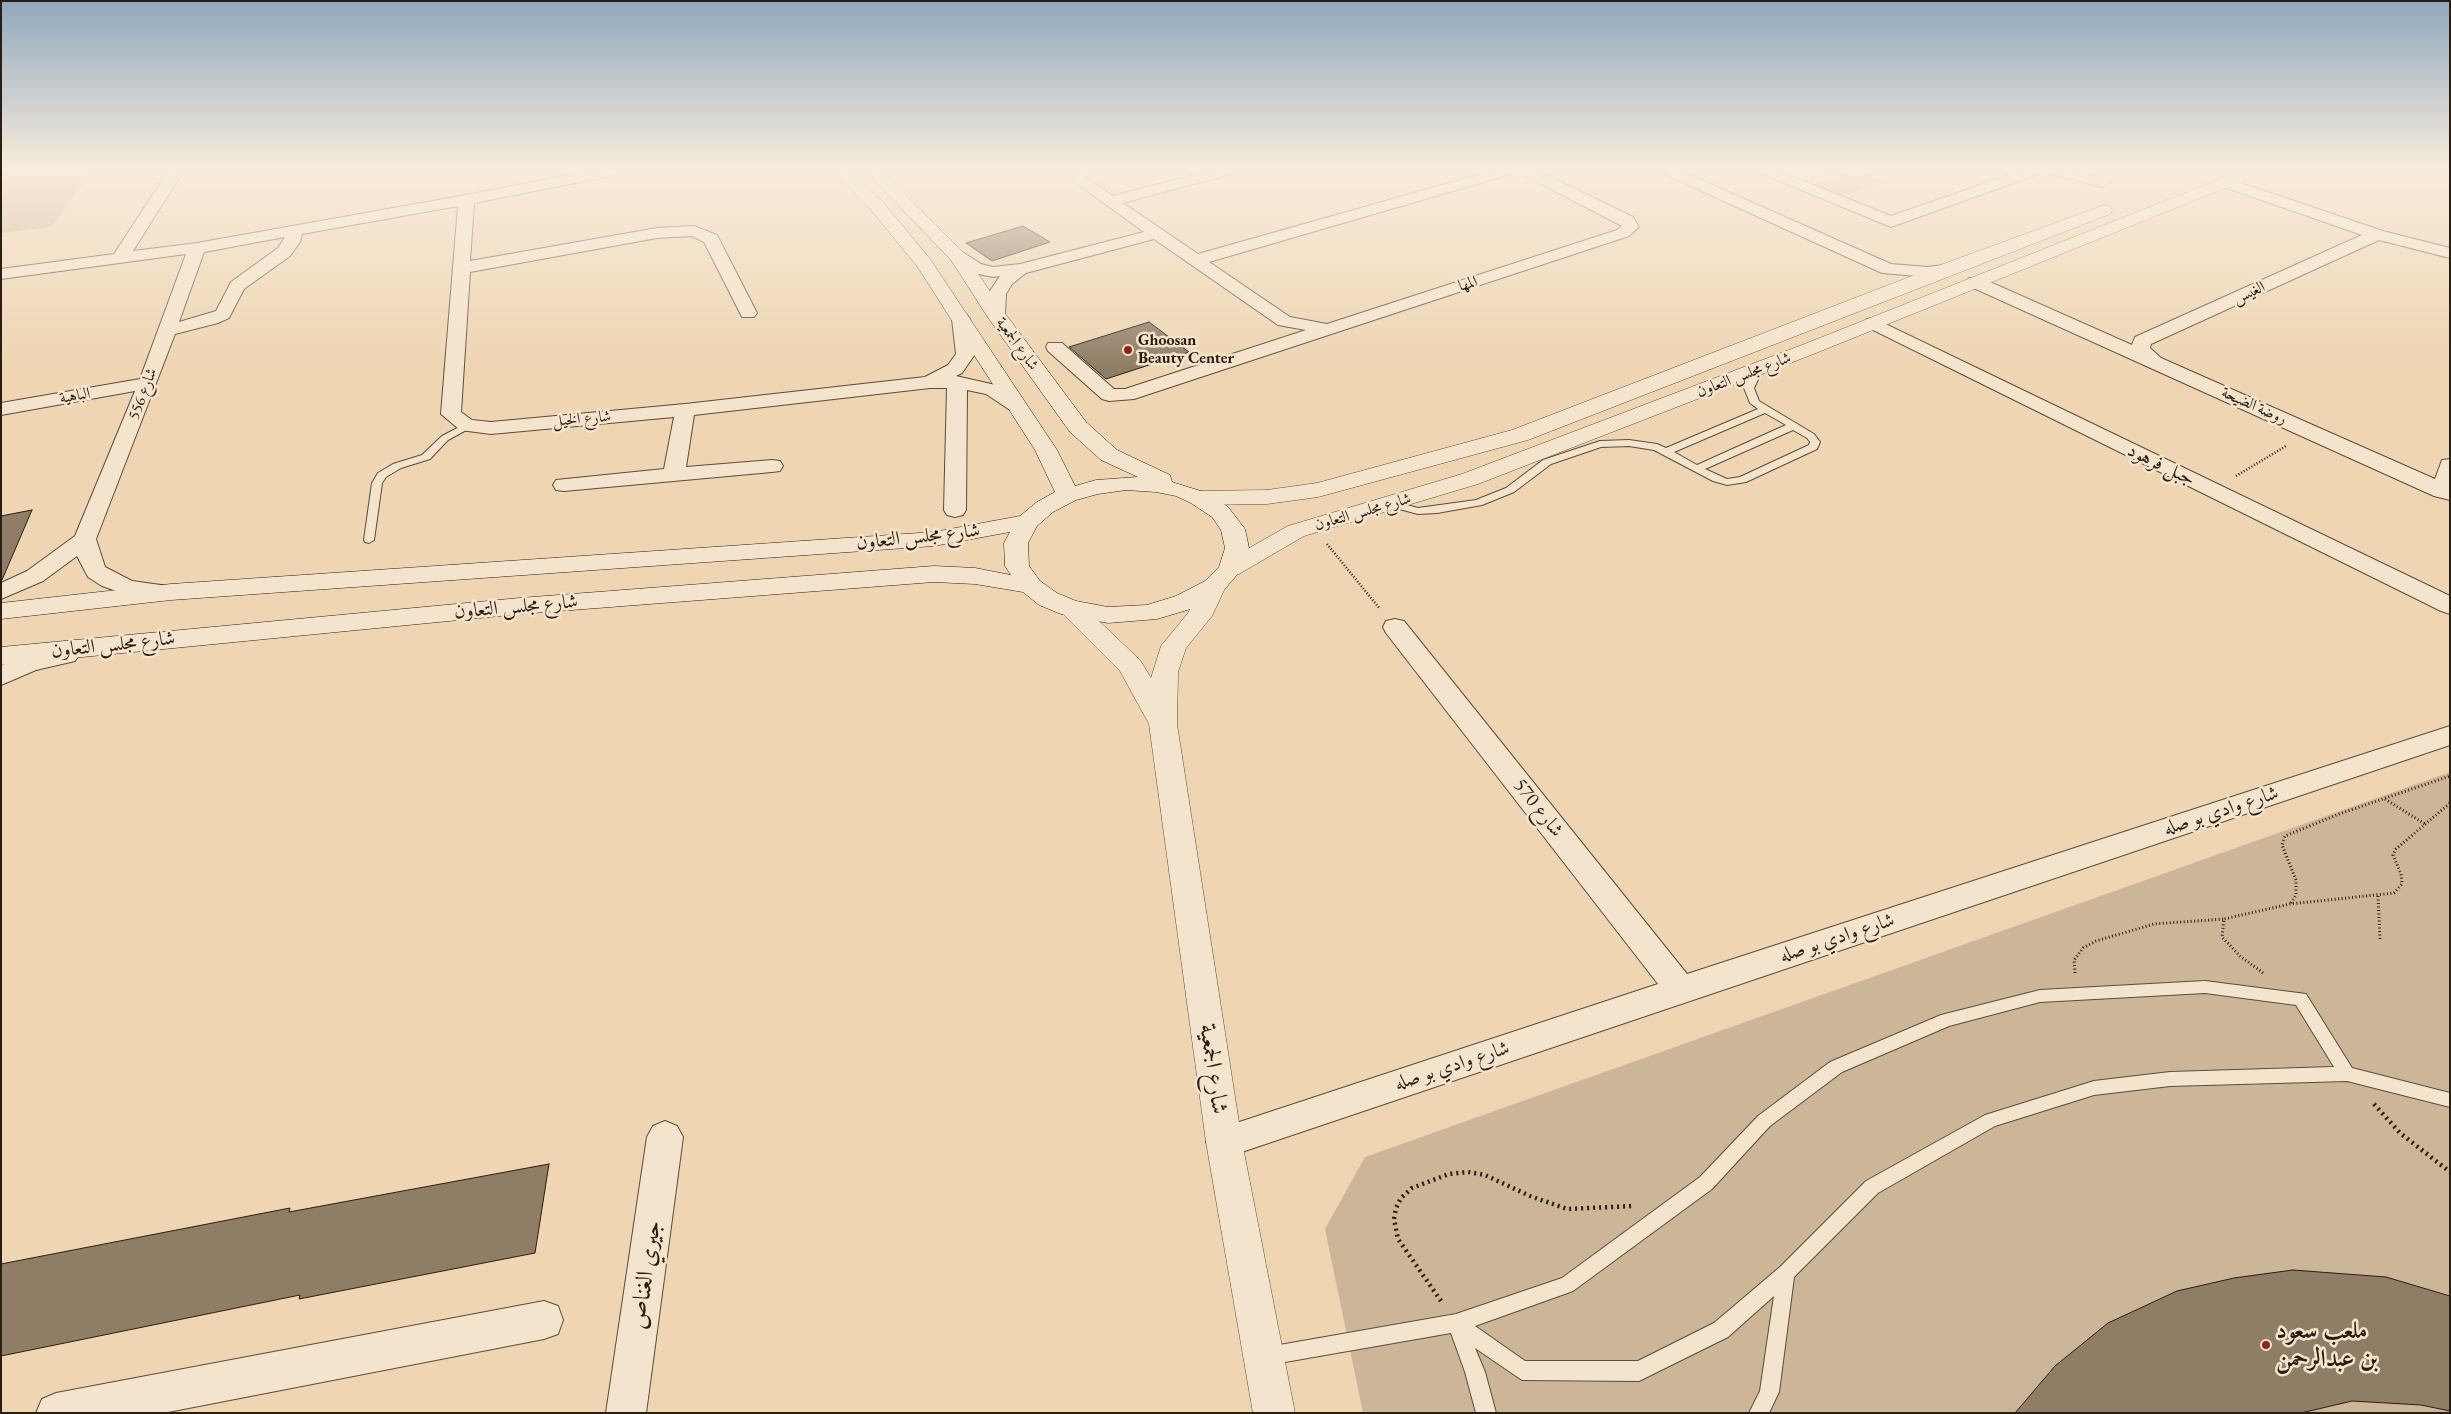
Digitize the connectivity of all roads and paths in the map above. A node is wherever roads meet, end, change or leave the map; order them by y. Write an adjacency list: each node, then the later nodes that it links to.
1 (134, 236): 21 (street)
2 (266, 236): 18 (street)
3 (293, 236): 35 (street)
4 (464, 236): 23 (street)
5 (640, 236): 23 (street)
6 (705, 236): 30 (street)
7 (902, 236): 32 (street, شارع الجمعية)
8 (937, 236): 20 (street, شارع الجمعية)
9 (1147, 236): 24 (street)
10 (1162, 236): 22 (street, المها)
11 (1281, 236): 22 (street)
12 (1614, 236): 34 (street, المها)
13 (1814, 236): 25 (street)
14 (2043, 236): 26 (street, شارع مجلس التعاون)
15 (2080, 236): 28 (street, شارع مجلس التعاون)
16 (2375, 236): 37 (street, الغيس)
17 (2381, 236): 19 (street)
18 (197, 248): 21 (street); 35 (street, شارع 556)
19 (2450, 253)
20 (958, 257): 24 (street); 31 (street, شارع الجمعية)
21 (119, 260): 27 (street)
22 (1197, 260): 34 (street, المها)
23 (462, 268): 46 (street)
24 (1020, 269): 31 (street)
25 (1888, 269): 26 (street); 29 (street)
26 (1944, 270): 29 (street, شارع مجلس التعاون)
27 (1, 274)
28 (1975, 282): 33 (street, شارع مجلس التعاون); 37 (street, روضة الضيحة)
29 (1895, 289): 57 (street, شارع مجلس التعاون)
30 (748, 313)
31 (996, 315): 57 (street, شارع الجمعية)
32 (962, 319): 39 (street, شارع الخيل); 42 (street, شارع الجمعية)
33 (1873, 324): 38 (street, شارع مجلس التعاون); 55 (street, جبل فرهود)
34 (1329, 329): 36 (street, المها)
35 (168, 330): 41 (street, شارع 556)
36 (1055, 347)
37 (2152, 360): 48 (street, روضة الضيحة)
38 (1758, 369): 45 (lane); 59 (street, شارع مجلس التعاون)
39 (930, 382): 40 (street, شارع الخيل); 44 (street, شارع الخيل)
40 (956, 382): 42 (street, شارع الخيل); 60 (street)
41 (148, 383): 43 (street, الباهية); 63 (street, شارع 556)
42 (1017, 406): 58 (street, شارع الجمعية)
43 (1, 409)
44 (685, 410): 46 (street, شارع الخيل); 53 (street)
45 (1764, 410): 47 (lane); 49 (lane)
46 (467, 426): 64 (lane)
47 (1794, 426): 52 (lane); 52 (lane)
48 (2310, 431): 55 (path); 56 (street, روضة الضيحة)
49 (1668, 451): 52 (lane); 59 (lane)
50 (2450, 465): 56 (street)
51 (772, 466): 53 (street)
52 (1698, 468)
53 (674, 474): 54 (street)
54 (564, 485)
55 (2212, 490): 69 (street, جبل فرهود)
56 (2446, 493)
57 (1192, 494): 58 (street); 65 (street)
58 (1068, 495): 61 (street)
59 (1392, 504): 62 (street, شارع مجلس التعاون)
60 (955, 510)
61 (1027, 522): 66 (street); 68 (street, شارع مجلس التعاون)
62 (1312, 526): 65 (street, شارع مجلس التعاون); 72 (path)
63 (85, 539): 67 (street); 68 (street)
64 (369, 540)
65 (1222, 577): 70 (street); 76 (street, شارع الجمعية)
66 (1031, 586): 70 (street); 73 (street, شارع مجلس التعاون)
67 (1, 592)
68 (171, 592): 71 (street, شارع مجلس التعاون)
69 (2450, 606)
70 (1070, 608): 76 (street, شارع الجمعية)
71 (1, 611)
72 (1395, 627): 86 (street, شارع 570)
73 (119, 643): 74 (street, شارع مجلس التعاون); 75 (street)
74 (1, 656)
75 (1, 677)
76 (1163, 724): 92 (street, شارع الجمعية)
77 (2450, 735): 86 (street, شارع وادي بو صله)
78 (2450, 776): 79 (path)
79 (2384, 798): 81 (path); 83 (path)
80 (2450, 803): 81 (path)
81 (2425, 824): 82 (path)
82 (2378, 896): 83 (path); 85 (path)
83 (2290, 904): 84 (path)
84 (2224, 919): 87 (path); 88 (path)
85 (2380, 940)
86 (1681, 990): 92 (street, شارع وادي بو صله)
87 (2078, 994): 88 (lane); 94 (lane)
88 (2301, 999): 89 (lane)
89 (2347, 1074): 90 (lane); 93 (path); 95 (lane)
90 (2450, 1100)
91 (665, 1137): 101 (street, جيري الغناص)
92 (1224, 1142): 98 (street, شارع الجمعية)
93 (2450, 1172)
94 (1678, 1204): 97 (lane); 97 (path)
95 (1786, 1273): 97 (lane); 104 (lane)
96 (544, 1320): 99 (street)
97 (1456, 1323): 98 (lane); 103 (lane)
98 (1262, 1357): 102 (street, شارع الجمعية)
99 (114, 1407): 100 (street)
100 (56, 1413)
101 (626, 1413)
102 (1274, 1413)
103 (1486, 1413)
104 (1759, 1413)

